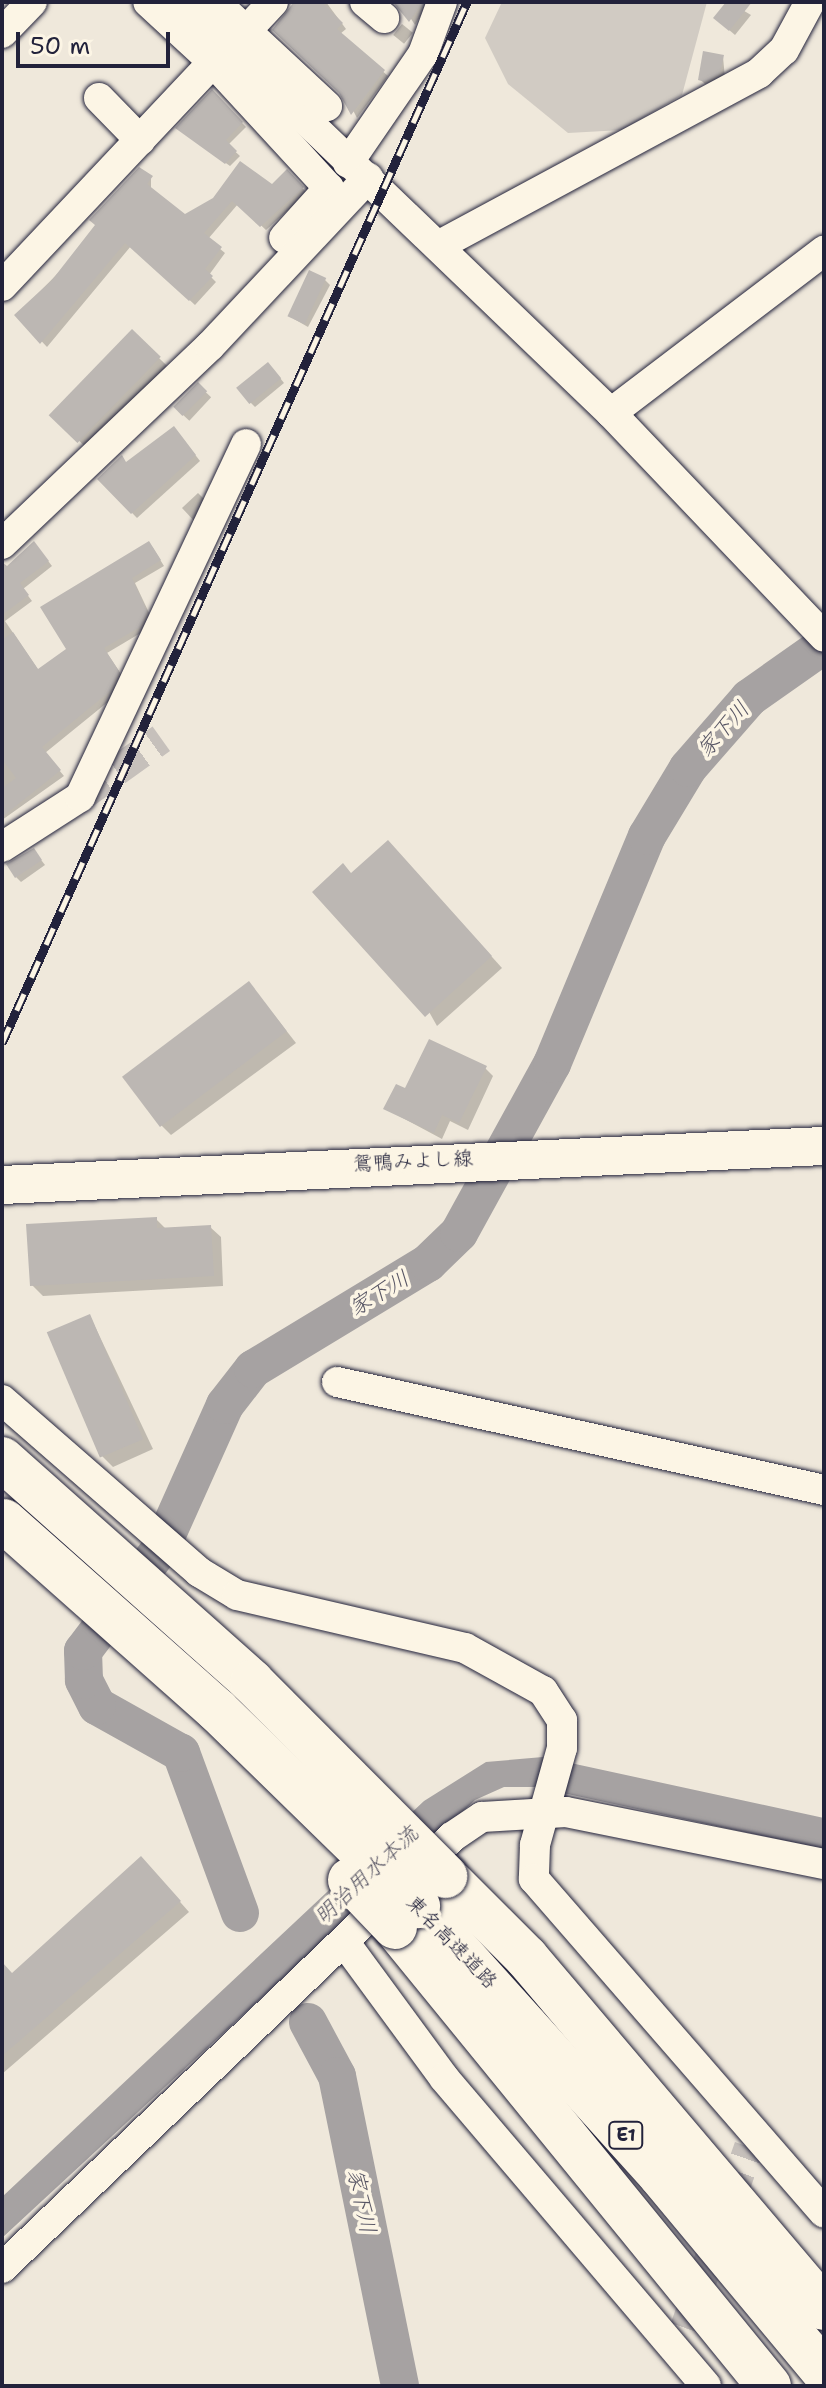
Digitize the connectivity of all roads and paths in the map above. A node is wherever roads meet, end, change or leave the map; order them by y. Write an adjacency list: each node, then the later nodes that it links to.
1 (32, 2): 9 (street)
2 (148, 2): 10 (street)
3 (183, 2): 14 (street)
4 (215, 2): 8 (street)
5 (273, 2): 8 (street)
6 (442, 2): 14 (street)
7 (810, 2): 15 (street)
8 (247, 30): 12 (street)
9 (2, 33)
10 (213, 62): 13 (street); 18 (street)
11 (99, 98): 13 (street)
12 (327, 106)
13 (140, 140): 17 (street)
14 (358, 171): 15 (street); 18 (street)
15 (438, 246): 19 (street)
16 (824, 251): 19 (street)
17 (2, 286)
18 (210, 346): 21 (street)
19 (611, 413): 22 (street)
20 (246, 444): 23 (street)
21 (2, 544)
22 (817, 630)
23 (2, 847)
24 (824, 1146): 25 (main road, 鴛鴨みよし線)
25 (2, 1185)
26 (337, 1382): 29 (street)
27 (2, 1400): 31 (street)
28 (2, 1459): 33 (highway, 東名高速道路 / E1, bridge)
29 (824, 1490)
30 (3, 1520): 33 (highway, 東名高速道路 / E1, bridge)
31 (548, 1804): 32 (street); 34 (street); 36 (street)
32 (824, 1864)
33 (419, 1903): 35 (highway, 東名高速道路 / E1); 40 (highway, 東名高速道路 / E1); 42 (highway)
34 (345, 1943): 37 (street); 41 (street)
35 (642, 2090): 38 (highway); 39 (highway, 東名高速道路 / E1)
36 (824, 2213)
37 (2, 2268)
38 (824, 2284)
39 (824, 2308)
40 (824, 2372)
41 (706, 2386)
42 (769, 2386)

